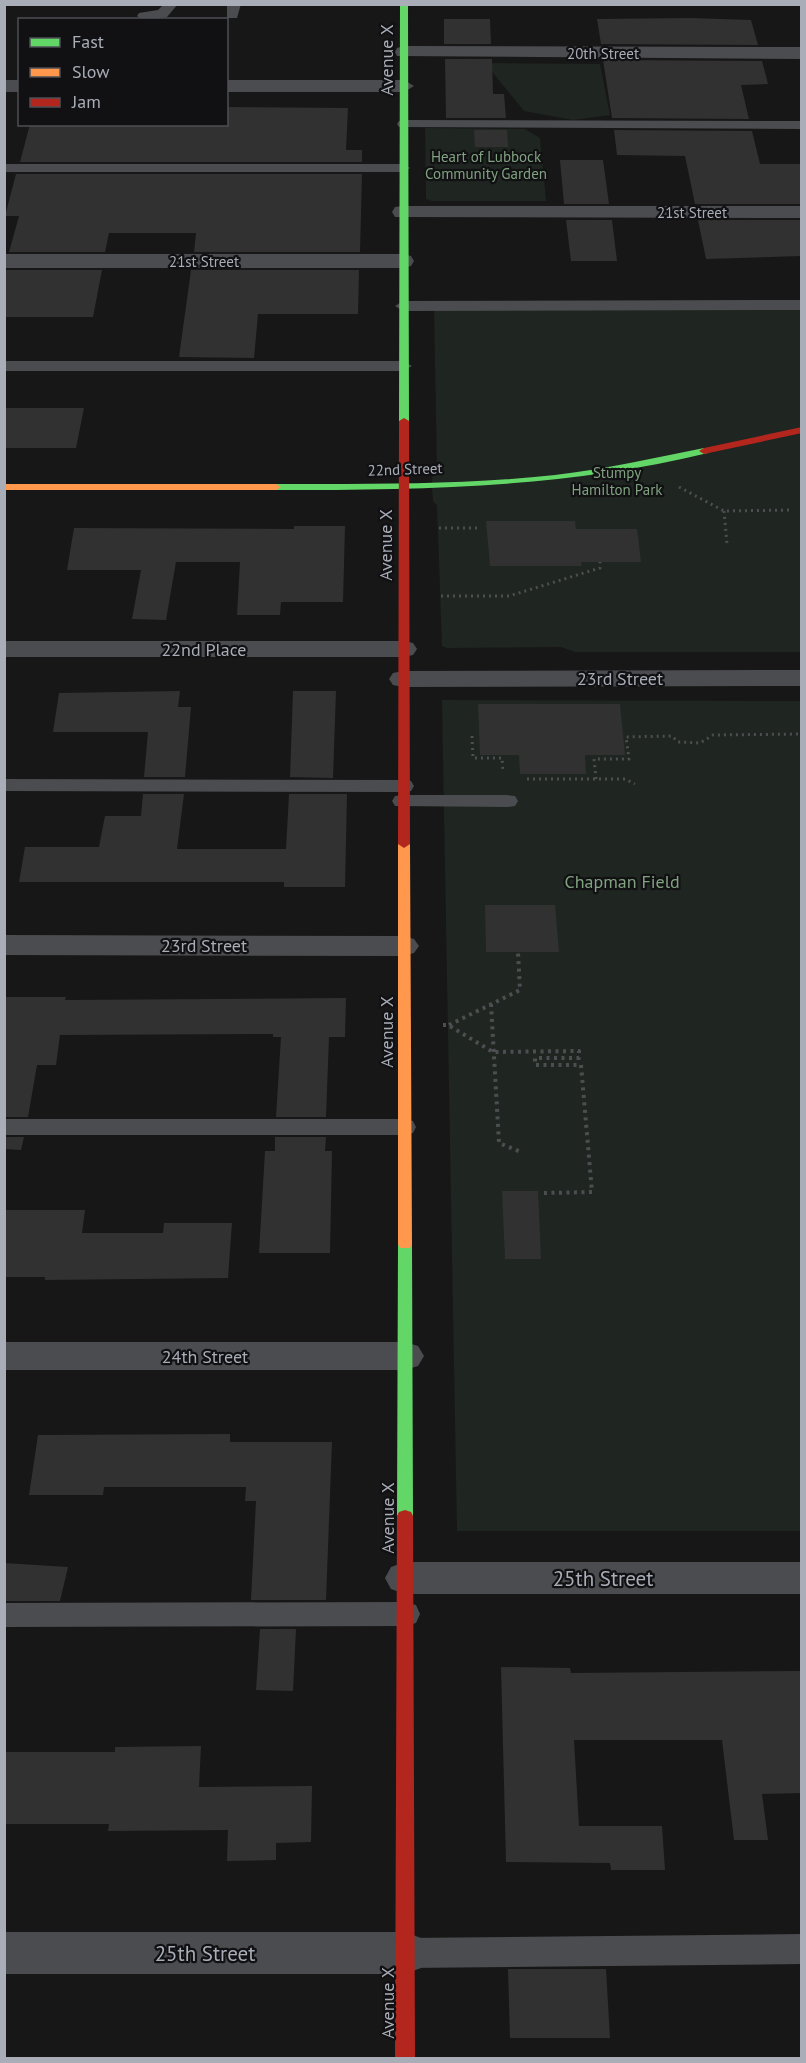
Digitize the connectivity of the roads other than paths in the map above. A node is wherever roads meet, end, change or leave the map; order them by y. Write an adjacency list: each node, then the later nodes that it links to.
1 (171, 4): 3 (lane)
2 (404, 4): 4 (street, Avenue X)
3 (144, 16)
4 (404, 52): 5 (street, 20th Street); 7 (street, Avenue X)
5 (801, 53)
6 (228, 86): 7 (street)
7 (404, 86): 8 (street, Avenue X)
8 (404, 124): 9 (lane); 11 (street, Avenue X)
9 (801, 125)
10 (4, 168): 11 (lane)
11 (403, 168): 12 (street, Avenue X)
12 (403, 212): 13 (street, 21st Street); 15 (street, Avenue X)
13 (801, 212)
14 (4, 261): 15 (street, 21st Street)
15 (403, 261): 17 (street, Avenue X)
16 (801, 305): 17 (lane)
17 (403, 306): 19 (street, Avenue X)
18 (4, 366): 19 (lane)
19 (403, 366): 22 (street, Avenue X)
20 (801, 430): 22 (street, 22nd Street)
21 (4, 487): 22 (street, 22nd Street)
22 (403, 487): 24 (street, Avenue X)
23 (4, 649): 24 (street, 22nd Place)
24 (403, 649): 26 (street, Avenue X)
25 (801, 678): 26 (street, 23rd Street)
26 (403, 679): 28 (street, Avenue X)
27 (4, 784): 28 (lane)
28 (403, 793): 29 (lane); 31 (street, Avenue X)
29 (507, 801)
30 (4, 945): 31 (street, 23rd Street)
31 (404, 946): 33 (street, Avenue X)
32 (4, 1127): 33 (lane)
33 (404, 1127): 35 (street, Avenue X)
34 (4, 1356): 35 (street, 24th Street)
35 (405, 1356): 37 (street, Avenue X)
36 (801, 1578): 37 (street, 25th Street)
37 (405, 1596): 38 (lane); 41 (street, Avenue X)
38 (4, 1615)
39 (801, 1949): 41 (lane)
40 (4, 1953): 41 (street, 25th Street)
41 (405, 1953): 42 (street, Avenue X)
42 (405, 2058)

